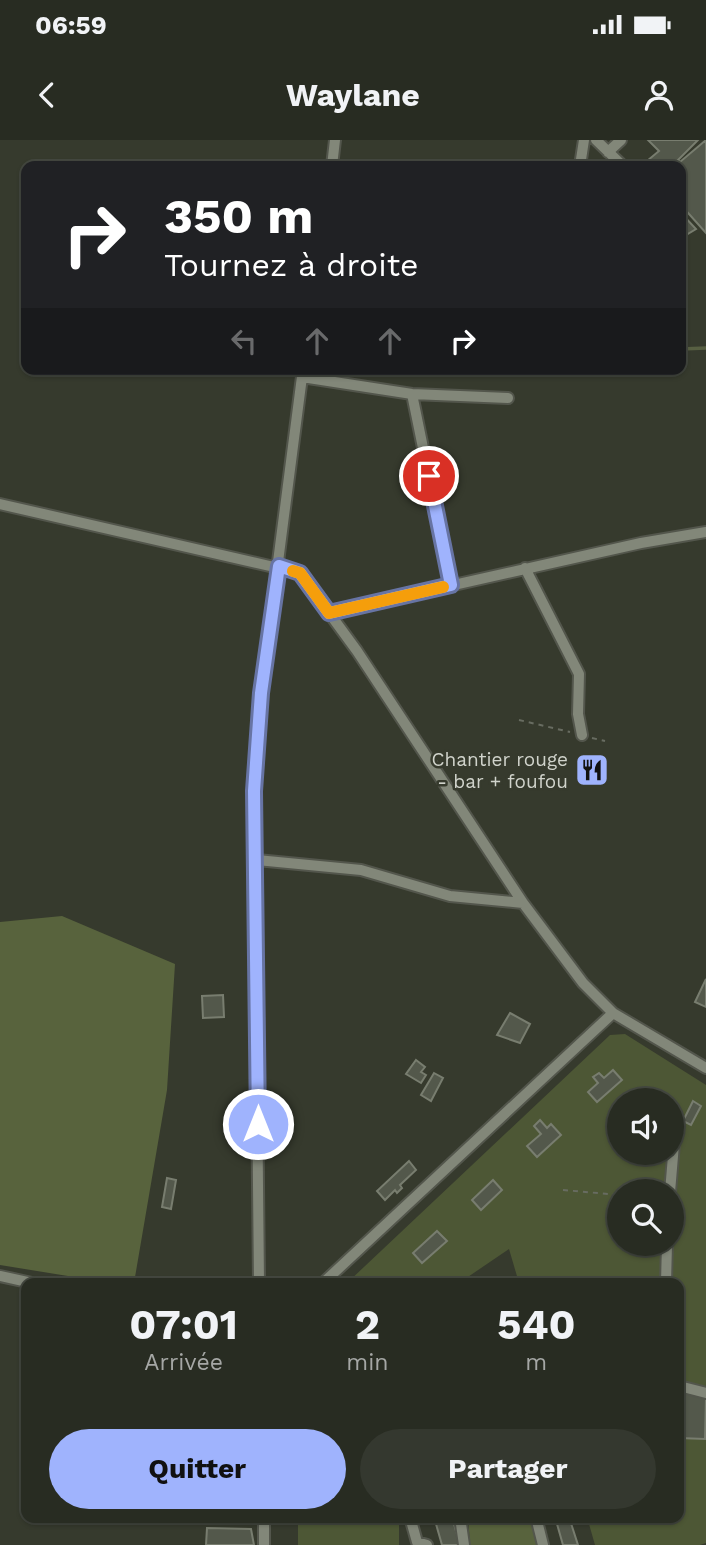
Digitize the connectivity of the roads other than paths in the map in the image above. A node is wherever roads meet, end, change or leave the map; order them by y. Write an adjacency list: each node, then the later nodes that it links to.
1 (335, 140): 6 (street)
2 (584, 140): 7 (street)
3 (596, 140): 5 (street)
4 (621, 140): 5 (street)
5 (608, 152): 8 (street)
6 (333, 161)
7 (581, 161)
8 (618, 161)
9 (302, 375): 15 (street)
10 (312, 375): 11 (street)
11 (412, 394): 12 (street); 17 (street)
12 (508, 398)
13 (0, 505): 15 (street)
14 (706, 532): 16 (street)
15 (279, 566): 18 (street); 20 (street)
16 (525, 568): 17 (street); 19 (street)
17 (451, 585): 18 (street)
18 (329, 613): 21 (street)
19 (582, 735)
20 (257, 860): 21 (street); 26 (street)
21 (523, 903): 22 (street)
22 (613, 1013): 23 (street); 27 (street)
23 (706, 1068)
24 (667, 1256): 28 (street)
25 (0, 1276): 29 (street)
26 (259, 1278)
27 (328, 1278)
28 (666, 1278)
29 (21, 1281)
30 (684, 1387): 31 (street)
31 (706, 1393)
32 (264, 1523): 36 (street)
33 (412, 1523): 37 (street)
34 (461, 1523): 38 (street)
35 (538, 1523): 39 (street)
36 (264, 1545)
37 (427, 1545)
38 (464, 1545)
39 (543, 1545)

